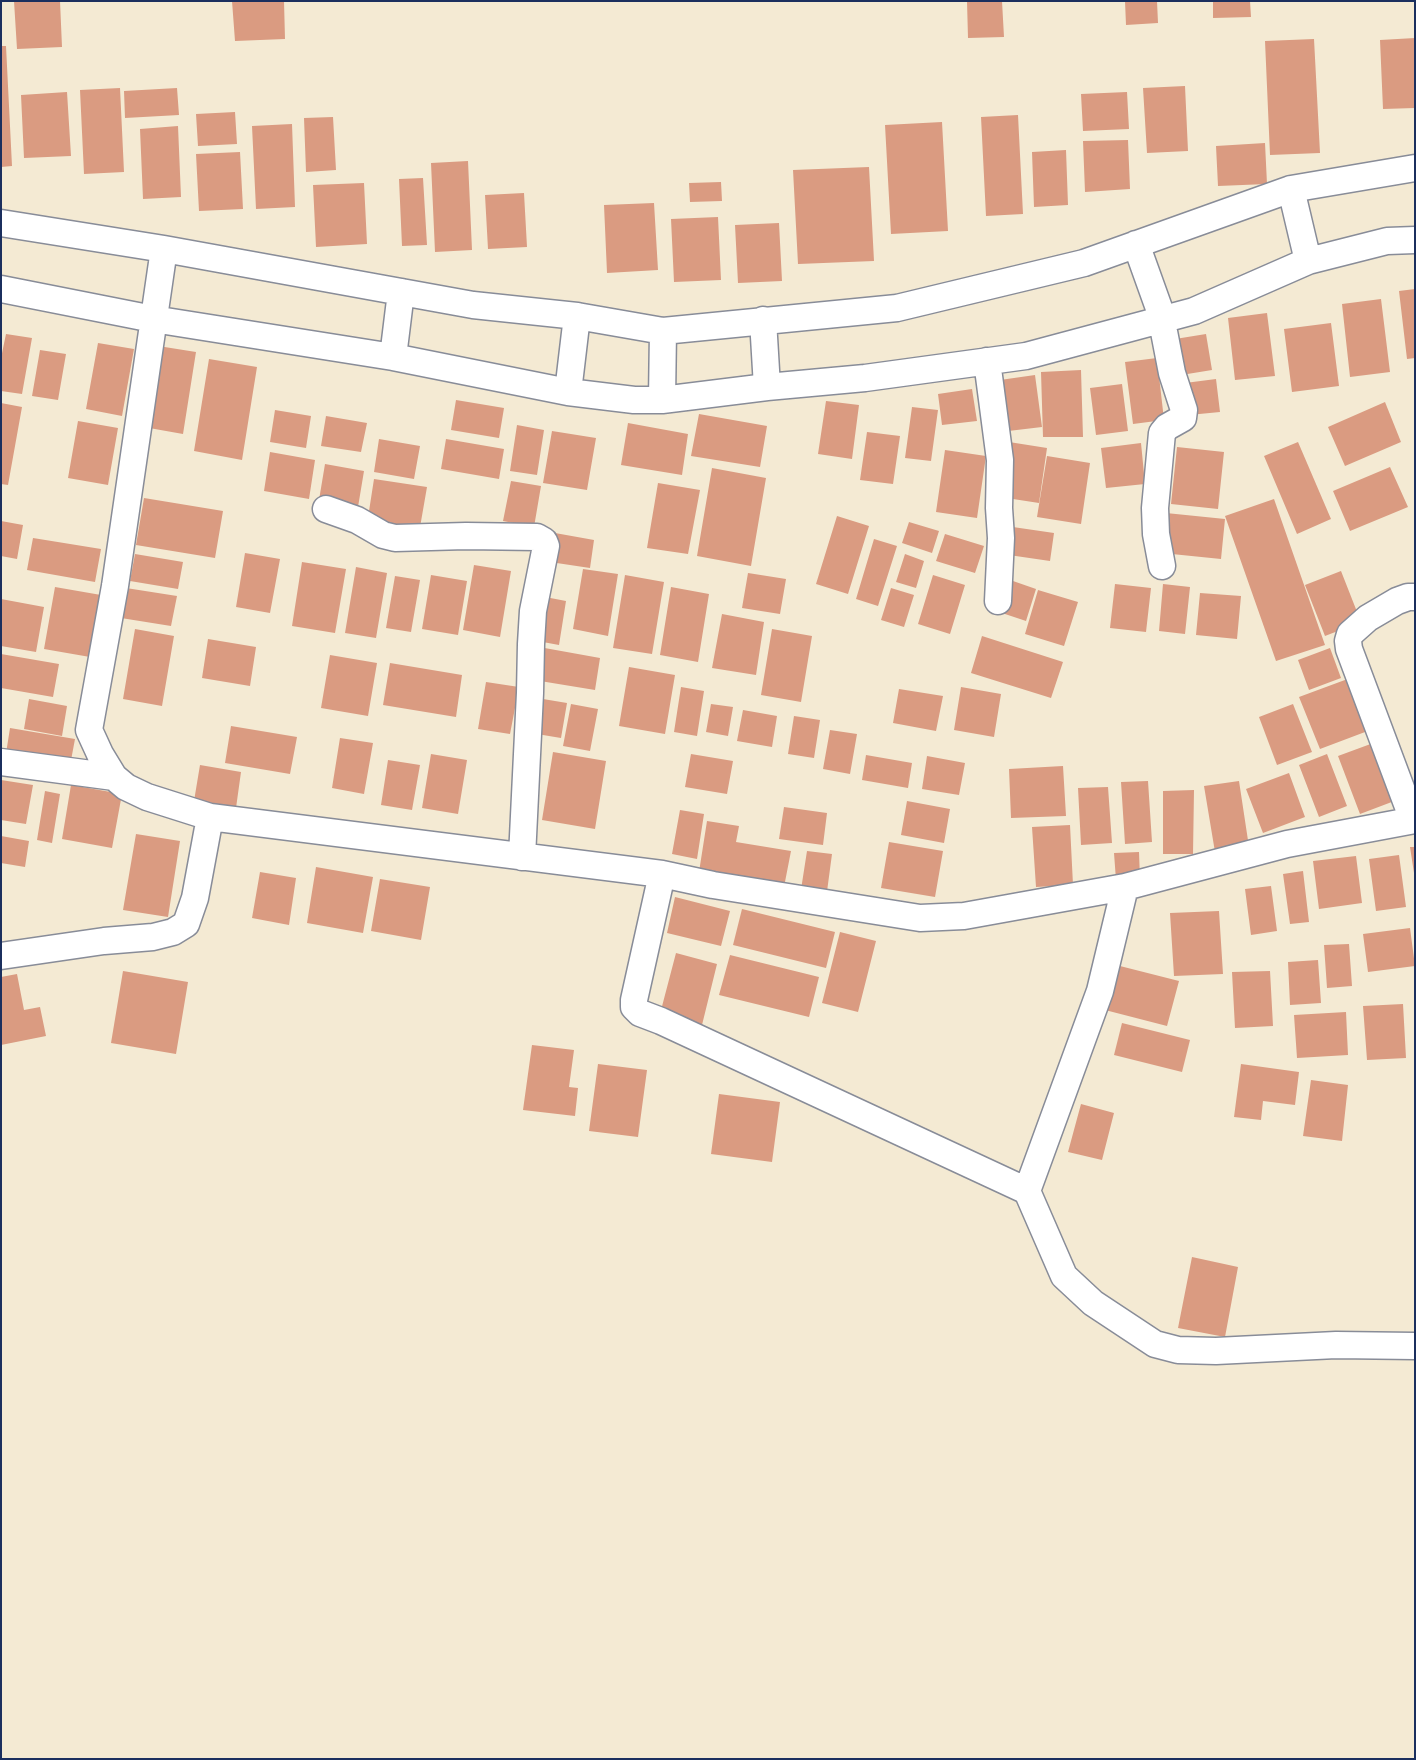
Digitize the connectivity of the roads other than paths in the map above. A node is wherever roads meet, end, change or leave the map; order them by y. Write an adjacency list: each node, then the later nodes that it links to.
1 (1415, 168): 2 (street)
2 (1292, 188): 5 (street); 7 (street)
3 (1, 223): 6 (street)
4 (1415, 240): 7 (street)
5 (1136, 244): 11 (street); 13 (street)
6 (164, 249): 9 (street); 10 (street)
7 (1306, 254): 11 (street)
8 (1, 289): 10 (street)
9 (400, 304): 12 (street); 15 (street)
10 (155, 308): 15 (street); 25 (street)
11 (1160, 315): 16 (street); 21 (street)
12 (576, 328): 14 (street); 18 (street)
13 (764, 329): 14 (street); 17 (street)
14 (663, 340): 19 (street)
15 (394, 350): 18 (street)
16 (987, 361): 17 (street); 23 (street)
17 (767, 381): 19 (street)
18 (569, 386): 19 (street)
19 (662, 394)
20 (326, 509): 28 (street)
21 (1162, 566)
22 (1415, 597): 27 (street)
23 (998, 601)
24 (1, 762): 25 (street)
25 (114, 777): 26 (street)
26 (210, 817): 28 (street); 31 (street)
27 (1414, 820): 30 (street)
28 (522, 857): 29 (street)
29 (662, 874): 30 (street); 32 (street)
30 (1125, 887): 32 (street)
31 (1, 956)
32 (1027, 1191): 33 (street)
33 (1415, 1346)

